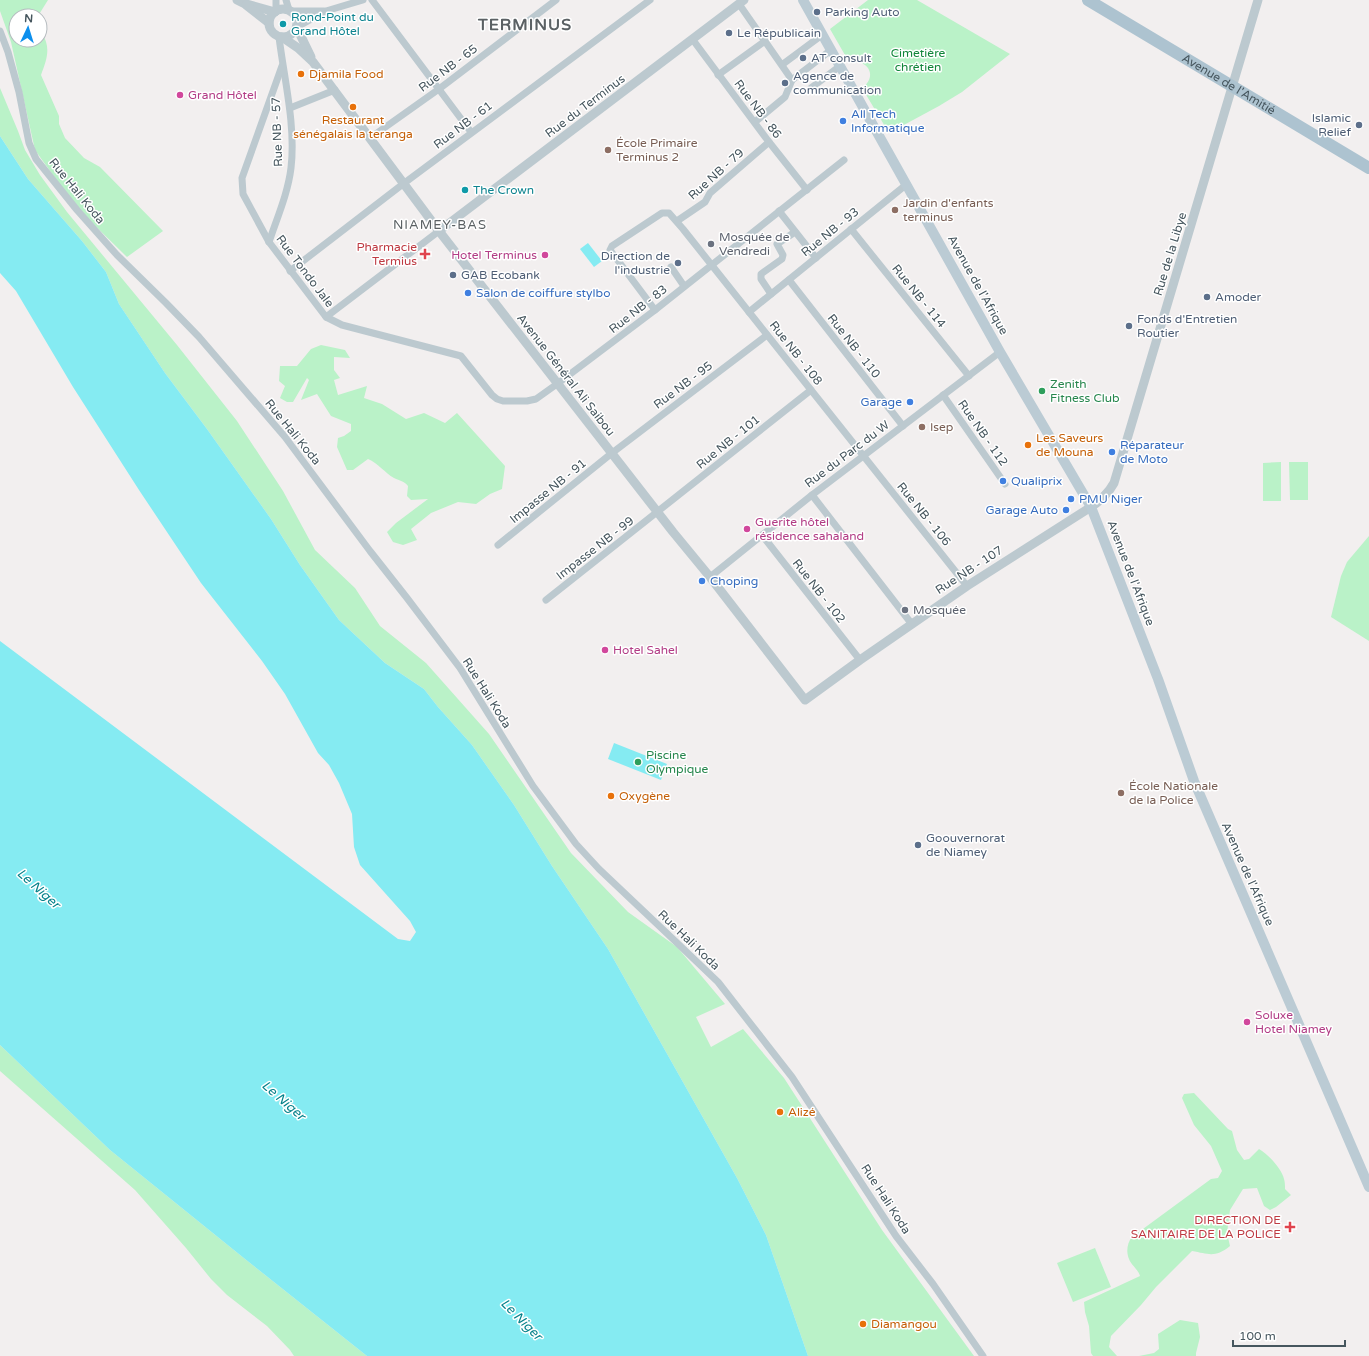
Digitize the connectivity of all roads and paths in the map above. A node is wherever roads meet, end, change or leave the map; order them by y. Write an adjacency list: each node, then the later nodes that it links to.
1 (276, 0): 14 (street)
2 (286, 0): 12 (street)
3 (363, 0): 13 (street)
4 (372, 0): 31 (street)
5 (556, 0): 31 (street, Rue NB - 65)
6 (650, 0): 35 (street, Rue NB - 61)
7 (803, 0): 18 (main road, Avenue de l'Afrique)
8 (1088, 0): 29 (main road, Avenue de l'Amitié)
9 (1258, 0): 29 (street, Rue de la Libye)
10 (240, 2): 14 (street); 15 (street)
11 (741, 2): 20 (street, Rue du Terminus); 21 (street)
12 (289, 11): 13 (street); 14 (street); 16 (street)
13 (326, 11): 16 (street)
14 (275, 12): 15 (street)
15 (269, 23): 19 (street)
16 (297, 27): 19 (street); 23 (street, Avenue Général Ali Saibou)
17 (0, 31): 81 (street, Rue Hali Koda)
18 (822, 35): 22 (main road, Avenue de l'Afrique); 24 (street)
19 (280, 37): 23 (street, Avenue Général Ali Saibou); 25 (street, Rue Tondo Jale)
20 (693, 40): 27 (street, Rue NB - 86); 46 (street, Rue du Terminus)
21 (765, 40): 24 (street); 27 (street)
22 (831, 50): 26 (main road, Avenue de l'Afrique); 28 (street)
23 (313, 62): 32 (street, Avenue Général Ali Saibou)
24 (783, 64): 28 (street)
25 (282, 66): 33 (street, Rue NB - 57); 48 (street, Rue Tondo Jale)
26 (840, 66): 30 (street); 41 (main road, Avenue de l'Afrique)
27 (718, 75): 34 (street, Rue NB - 86)
28 (792, 80): 34 (street)
29 (1232, 85): 39 (main road, Avenue de l'Amitié); 70 (street, Rue de la Libye)
30 (810, 88)
31 (439, 89): 35 (street); 36 (street, Rue NB - 65)
32 (335, 90): 33 (street); 36 (street, Avenue Général Ali Saibou)
33 (290, 108): 48 (street, Rue NB - 57)
34 (755, 122): 37 (street, Rue NB - 86)
35 (471, 132): 40 (street, Rue NB - 61)
36 (370, 138): 40 (street, Avenue Général Ali Saibou)
37 (769, 142): 42 (street, Rue NB - 86); 44 (street, Rue NB - 79)
38 (844, 160): 42 (street, Rue NB - 83)
39 (1369, 168)
40 (403, 184): 46 (street, Avenue Général Ali Saibou); 52 (street, Rue NB - 61)
41 (906, 184): 45 (street, Rue NB - 93); 60 (main road, Avenue de l'Afrique)
42 (807, 190): 43 (street, Rue NB - 83)
43 (779, 211): 47 (street); 50 (street, Rue NB - 83)
44 (677, 221): 50 (street, Rue NB - 108); 56 (street, Rue NB - 108)
45 (851, 229): 49 (street, Rue NB - 93); 61 (street, Rue NB - 114)
46 (439, 231): 58 (street); 62 (street, Avenue Général Ali Saibou)
47 (795, 232): 49 (street); 55 (street)
48 (269, 242): 52 (street, Rue Tondo Jale)
49 (816, 258): 53 (street, Rue NB - 93)
50 (712, 265): 54 (street, Rue NB - 83); 57 (street, Rue NB - 108)
51 (671, 267): 54 (street)
52 (290, 271): 58 (street, Rue Tondo Jale)
53 (789, 280): 55 (street, Rue NB - 93); 65 (street, Rue NB - 110)
54 (684, 286): 56 (street, Rue NB - 83)
55 (771, 294): 57 (street, Rue NB - 93)
56 (655, 310): 62 (street, Rue NB - 83)
57 (749, 312): 59 (street, Rue NB - 108)
58 (326, 317): 62 (street, Rue Tondo Jale)
59 (767, 335): 63 (street, Rue NB - 108); 66 (street, Rue NB - 95)
60 (1000, 352): 61 (street, Rue du Parc du W); 70 (main road, Avenue de l'Afrique)
61 (969, 376): 64 (street, Rue du Parc du W)
62 (557, 384): 66 (street, Avenue Général Ali Saibou)
63 (811, 390): 67 (street, Rue NB - 108); 71 (street, Rue NB - 101)
64 (944, 395): 65 (street, Rue du Parc du W); 68 (street, Rue NB - 112)
65 (903, 426): 67 (street, Rue du Parc du W)
66 (612, 454): 71 (street, Avenue Général Ali Saibou); 73 (street, Impasse NB - 91)
67 (863, 456): 69 (street, Rue du Parc du W); 75 (street, Rue NB - 106)
68 (1005, 484)
69 (812, 495): 72 (street, Rue du Parc du W); 77 (street)
70 (1091, 507): 75 (street, Rue NB - 107); 80 (main road, Avenue de l'Afrique)
71 (658, 512): 74 (street, Avenue Général Ali Saibou); 76 (street, Impasse NB - 99)
72 (762, 535): 74 (street, Rue du Parc du W); 78 (street, Rue NB - 102)
73 (498, 545)
74 (710, 577): 79 (street, Avenue Général Ali Saibou)
75 (967, 586): 77 (street, Rue NB - 107)
76 (546, 600)
77 (912, 623): 78 (street, Rue NB - 107)
78 (860, 660): 79 (street, Rue NB - 107)
79 (805, 700)
80 (1368, 1183)
81 (983, 1356)

